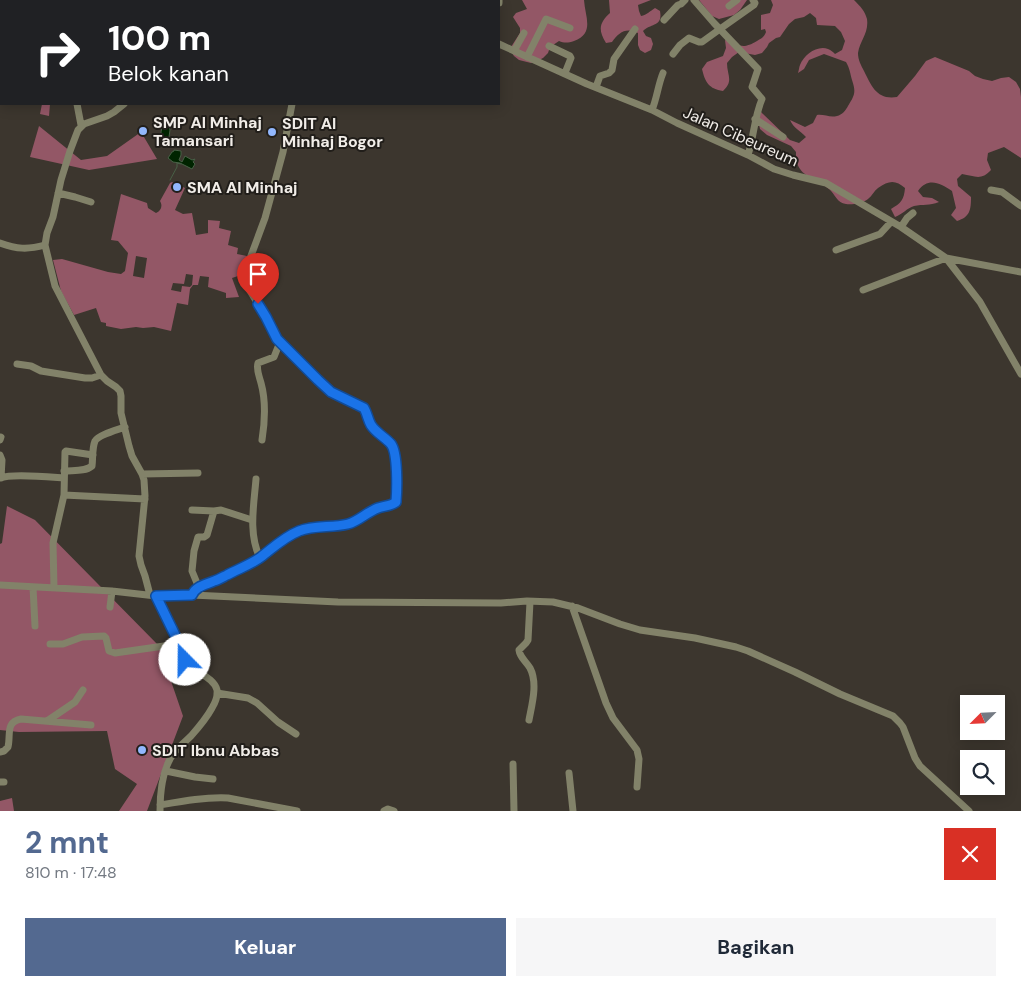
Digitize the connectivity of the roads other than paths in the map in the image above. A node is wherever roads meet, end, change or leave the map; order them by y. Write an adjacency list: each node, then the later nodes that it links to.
1 (686, 0): 6 (street)
2 (694, 0): 9 (street)
3 (737, 0): 5 (street)
4 (753, 0): 9 (street)
5 (729, 6)
6 (664, 20)
7 (570, 28): 15 (street)
8 (635, 29): 18 (street)
9 (720, 29): 14 (street); 23 (street)
10 (524, 33): 13 (street)
11 (500, 45): 13 (street, Jalan Cibeureum)
12 (549, 46): 17 (street)
13 (514, 51): 15 (street, Jalan Cibeureum)
14 (673, 54)
15 (527, 57): 17 (street, Jalan Cibeureum)
16 (663, 73): 22 (street)
17 (565, 74): 18 (street, Jalan Cibeureum)
18 (596, 87): 22 (street, Jalan Cibeureum)
19 (77, 105): 24 (street)
20 (123, 105): 24 (street)
21 (292, 105): 40 (street)
22 (652, 110): 26 (street, Jalan Cibeureum)
23 (755, 119): 25 (street); 26 (street)
24 (81, 126): 28 (street)
25 (783, 137)
26 (748, 155): 32 (street, Jalan Cibeureum)
27 (991, 190): 30 (street)
28 (58, 193): 29 (street); 35 (street)
29 (91, 202)
30 (1021, 206)
31 (913, 213): 33 (street)
32 (891, 222): 33 (street, Jalan Cibeureum); 36 (street)
33 (900, 227): 37 (street, Jalan Cibeureum)
34 (0, 243): 35 (street)
35 (45, 245): 43 (street)
36 (836, 250)
37 (946, 258): 38 (street); 39 (street); 42 (street, Jalan Cibeureum)
38 (1020, 273)
39 (863, 290)
40 (280, 342): 45 (street); 58 (street)
41 (17, 364): 43 (street)
42 (1021, 374)
43 (101, 375): 44 (street)
44 (124, 427): 47 (street); 49 (street)
45 (262, 440)
46 (0, 455): 51 (street)
47 (93, 455): 50 (street); 50 (street)
48 (198, 473): 49 (street)
49 (142, 474): 54 (street)
50 (64, 475): 51 (street); 53 (street)
51 (0, 478)
52 (256, 479): 57 (street)
53 (64, 495): 54 (street); 61 (street)
54 (145, 499): 64 (street)
55 (192, 510): 56 (street)
56 (214, 511): 57 (street); 62 (street)
57 (252, 520): 58 (street)
58 (260, 558): 62 (street)
59 (0, 585): 60 (street)
60 (33, 587): 61 (street); 69 (street)
61 (54, 588): 63 (street)
62 (199, 588): 65 (street)
63 (112, 592): 64 (street); 68 (street)
64 (153, 595): 65 (street); 71 (street)
65 (192, 595): 66 (street)
66 (530, 602): 67 (street); 74 (street)
67 (572, 606): 83 (street); 90 (street)
68 (110, 608)
69 (35, 626)
70 (50, 644): 71 (street)
71 (178, 644): 73 (street)
72 (83, 690): 75 (street)
73 (217, 693): 77 (street); 80 (street)
74 (530, 720)
75 (46, 721): 76 (street); 78 (street)
76 (91, 725)
77 (296, 734)
78 (0, 752)
79 (513, 764): 88 (street)
80 (166, 771): 82 (street); 84 (street)
81 (568, 773): 89 (street)
82 (213, 779)
83 (637, 787)
84 (160, 808): 85 (street)
85 (298, 811)
86 (384, 811): 87 (street)
87 (394, 811)
88 (514, 811)
89 (573, 811)
90 (969, 811)

